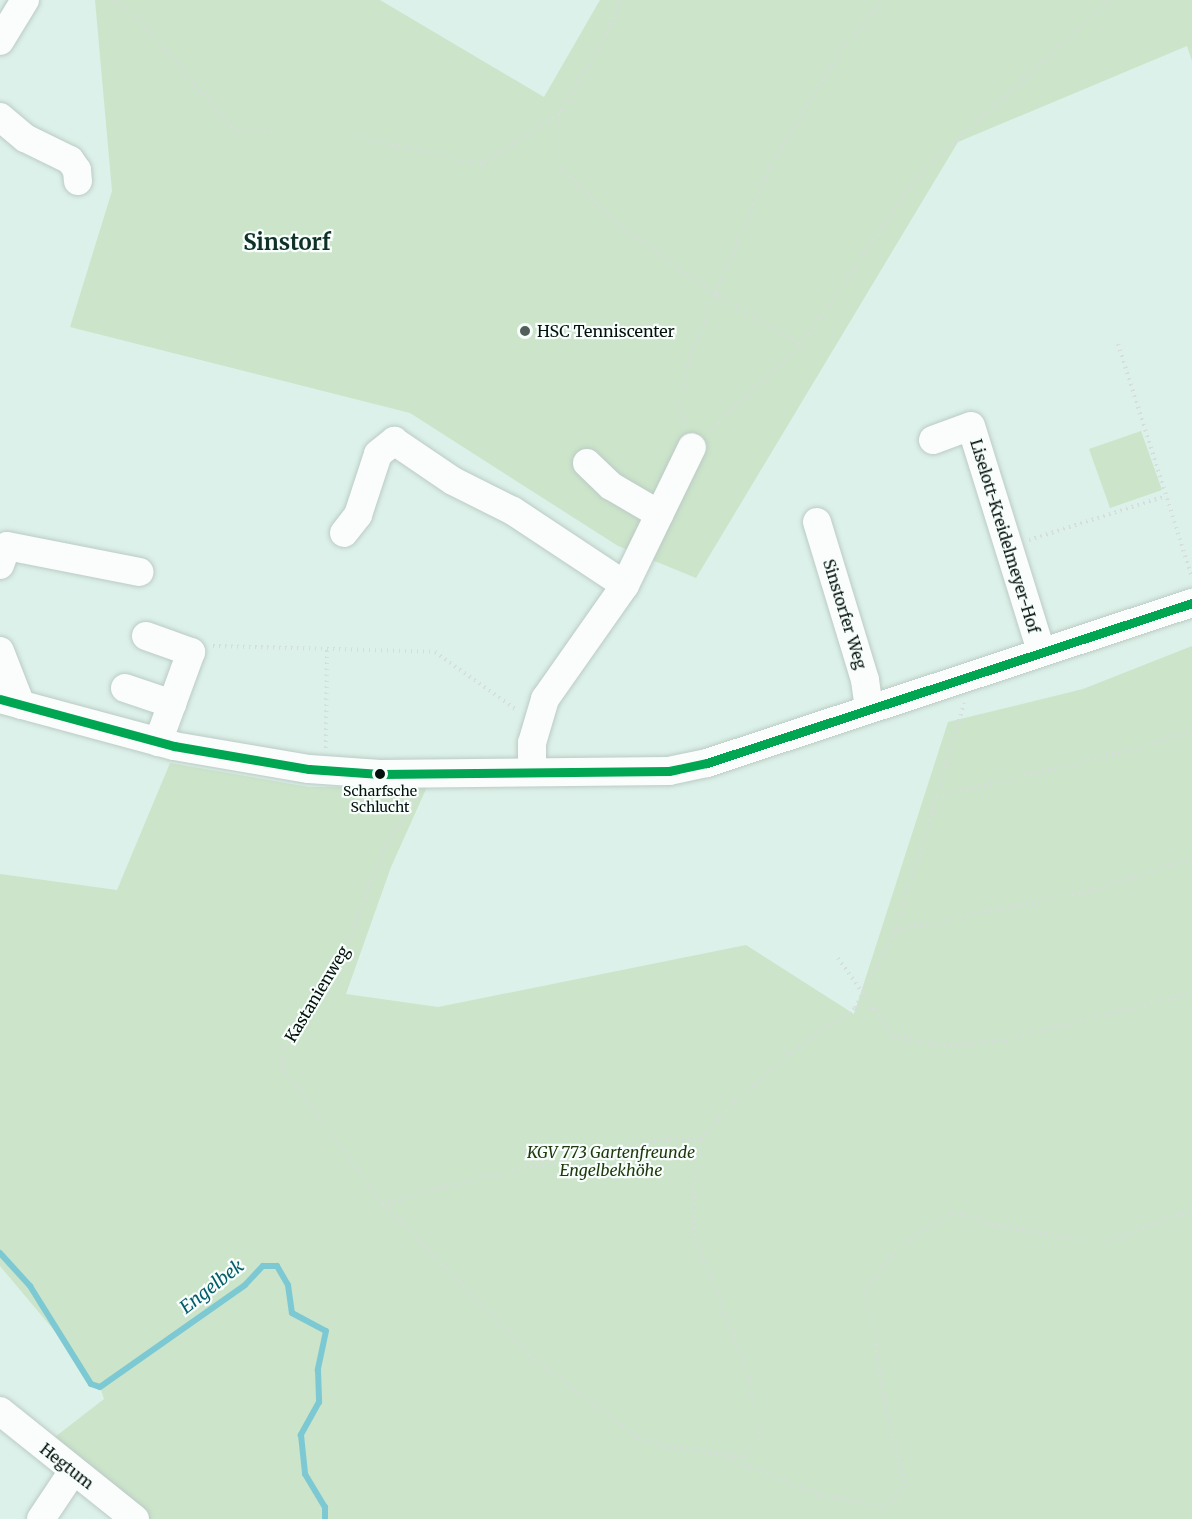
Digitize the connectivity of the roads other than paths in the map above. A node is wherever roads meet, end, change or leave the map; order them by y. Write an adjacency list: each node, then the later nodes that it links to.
1 (25, 0): 2 (street)
2 (0, 41)
3 (0, 117): 4 (street)
4 (78, 181)
5 (933, 440): 17 (street, Liselott-Kreidelmeyer-Hof)
6 (692, 447): 8 (street)
7 (587, 463): 8 (street)
8 (659, 514): 13 (street)
9 (817, 522): 21 (street, Sinstorfer Weg)
10 (344, 533): 13 (street)
11 (0, 565): 12 (street)
12 (139, 572)
13 (625, 585): 23 (street)
14 (1192, 603): 17 (street)
15 (146, 636): 20 (street)
16 (0, 651): 19 (street)
17 (1041, 651): 21 (street)
18 (125, 688): 20 (street)
19 (11, 702): 22 (street)
20 (172, 704): 22 (street)
21 (869, 708): 23 (street)
22 (158, 742): 23 (street)
23 (532, 770)
24 (0, 1411): 25 (street, Hegtum)
25 (73, 1471): 26 (street); 27 (street, Hegtum)
26 (40, 1519)
27 (135, 1519)

